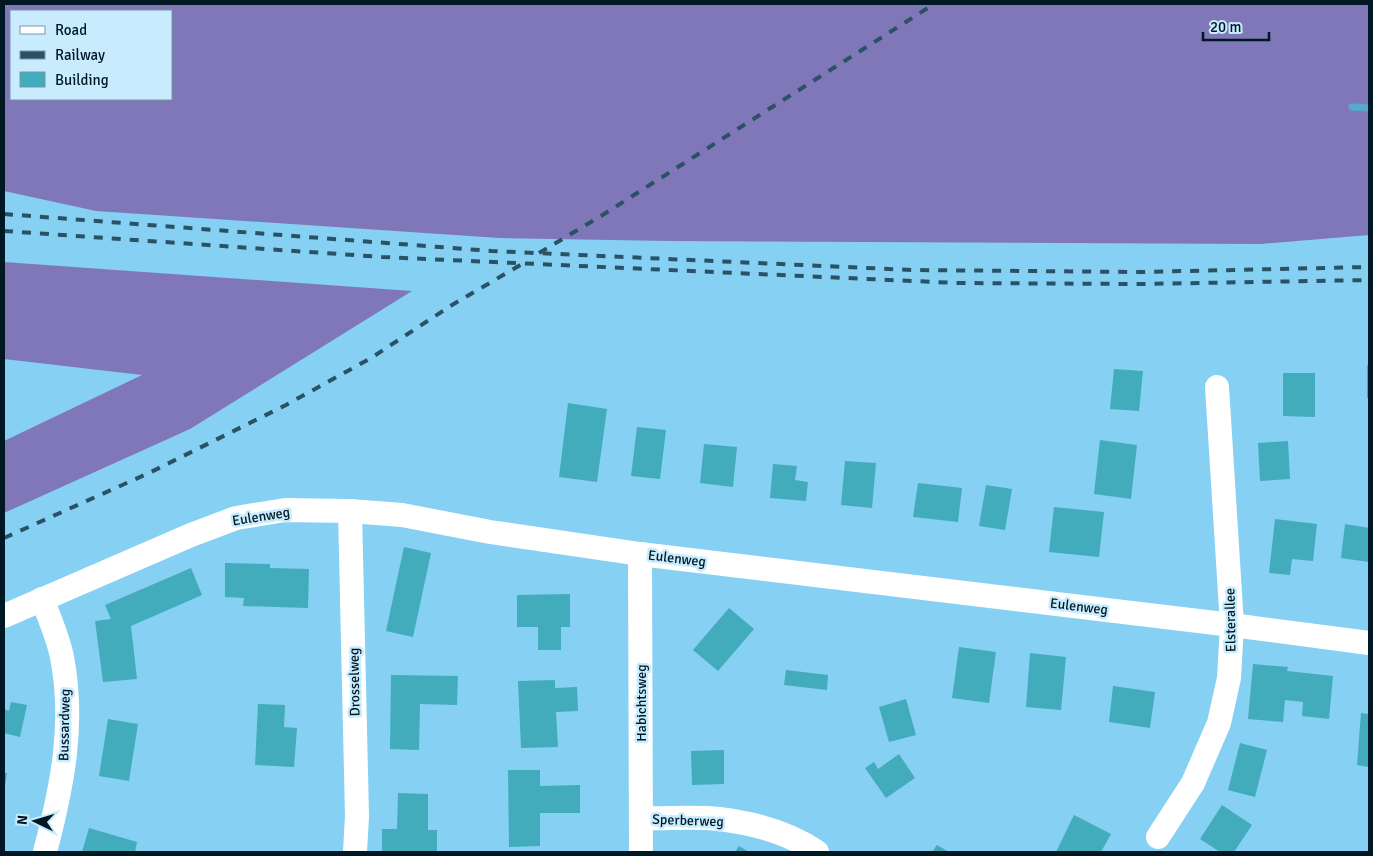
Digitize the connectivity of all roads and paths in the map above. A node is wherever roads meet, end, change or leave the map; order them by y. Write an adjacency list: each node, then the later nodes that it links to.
1 (1217, 387): 6 (street, Elsterallee)
2 (350, 511): 3 (street, Eulenweg); 4 (street, Eulenweg); 11 (street, Drosselweg)
3 (640, 554): 6 (street, Eulenweg); 8 (street, Habichtsweg)
4 (42, 599): 5 (street, Eulenweg); 10 (street, Bussardweg)
5 (4, 616)
6 (1232, 625): 7 (street, Eulenweg); 9 (street, Elsterallee)
7 (1369, 643)
8 (642, 818): 12 (street, Habichtsweg); 13 (street, Sperberweg)
9 (1158, 837)
10 (45, 852)
11 (355, 852)
12 (642, 852)
13 (818, 852)

